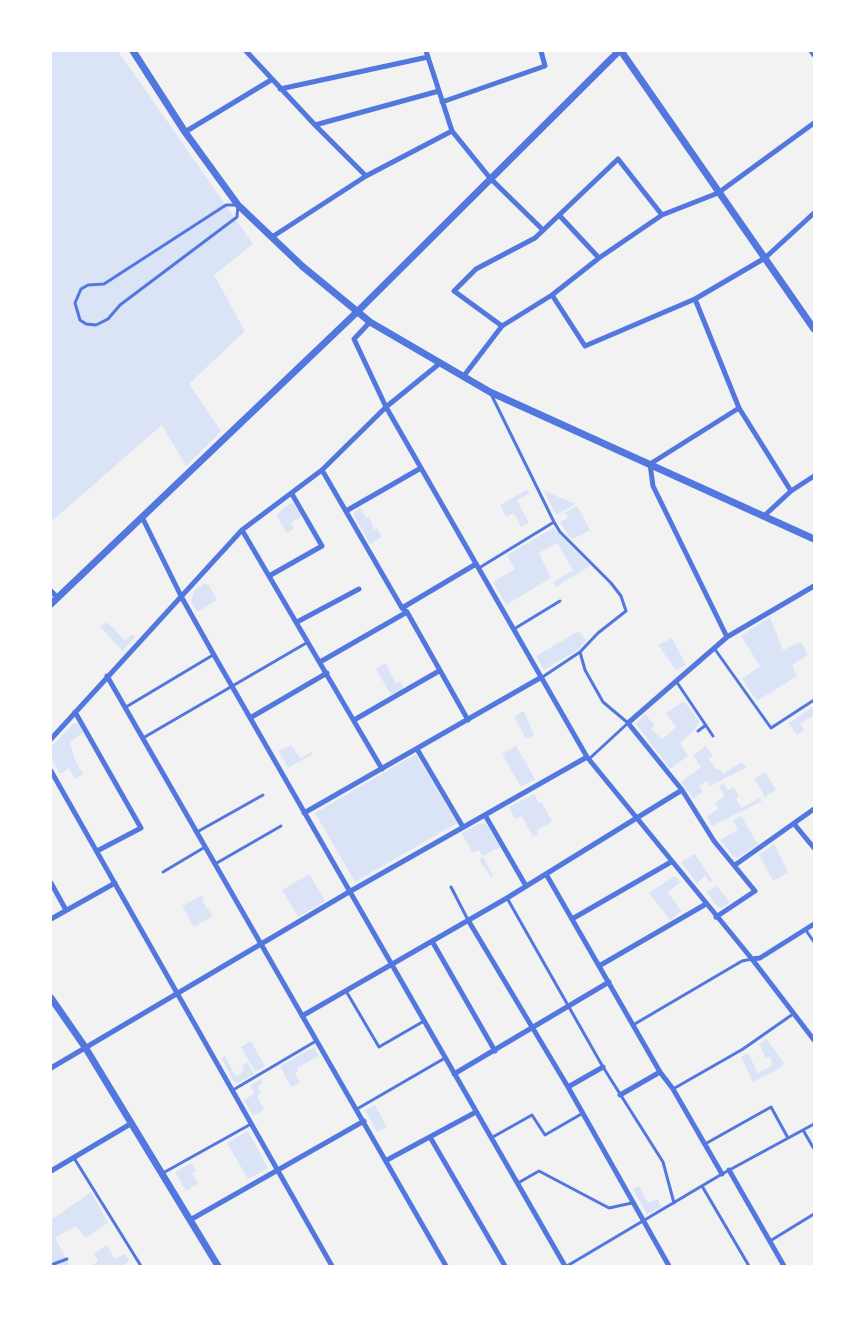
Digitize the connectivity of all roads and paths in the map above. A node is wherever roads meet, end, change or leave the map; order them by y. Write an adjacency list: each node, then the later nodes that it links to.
1 (133, 51): 14 (street)
2 (246, 51): 8 (street)
3 (541, 51): 11 (street)
4 (620, 51): 17 (street); 18 (street)
5 (811, 51): 7 (street)
6 (427, 54): 9 (street); 10 (street)
7 (814, 55)
8 (271, 80): 9 (street); 14 (street)
9 (280, 88): 13 (street)
10 (439, 92): 11 (street); 13 (street)
11 (442, 102): 15 (street)
12 (814, 123): 18 (street)
13 (315, 125): 16 (street)
14 (185, 132): 19 (street)
15 (452, 132): 16 (street); 17 (street)
16 (366, 176): 24 (street)
17 (490, 178): 23 (street); 29 (street)
18 (718, 193): 22 (street); 26 (street)
19 (238, 205): 19 (lane); 24 (street)
20 (814, 214): 26 (street)
21 (559, 215): 22 (street); 23 (street); 25 (street)
22 (662, 215): 25 (street)
23 (543, 230): 31 (street)
24 (272, 238): 29 (street)
25 (599, 258): 27 (street)
26 (765, 258): 28 (street); 32 (street)
27 (552, 296): 28 (street); 31 (street)
28 (696, 299): 37 (street)
29 (357, 312): 30 (street); 46 (street)
30 (370, 322): 33 (street); 36 (street)
31 (502, 326): 34 (street)
32 (814, 329)
33 (439, 364): 34 (street); 36 (street)
34 (463, 377): 35 (street)
35 (490, 392): 38 (street); 47 (lane)
36 (386, 408): 39 (street); 40 (street)
37 (738, 408): 38 (street); 42 (street)
38 (650, 464): 45 (street); 63 (street)
39 (421, 468): 44 (street); 50 (street)
40 (322, 470): 43 (street); 44 (street)
41 (814, 476): 42 (street)
42 (791, 491): 45 (street)
43 (292, 494): 48 (street); 51 (street)
44 (346, 511): 59 (street)
45 (764, 516): 49 (street)
46 (142, 517): 55 (street); 56 (street)
47 (554, 522): 50 (lane); 66 (lane)
48 (242, 530): 51 (street); 56 (street)
49 (814, 539)
50 (478, 566): 59 (street); 62 (street)
51 (269, 576): 61 (street)
52 (814, 586): 63 (street)
53 (358, 589): 61 (street)
54 (51, 591): 55 (street)
55 (58, 598): 58 (street)
56 (182, 598): 67 (street); 71 (street)
57 (560, 601): 62 (lane)
58 (51, 604)
59 (402, 608): 60 (street)
60 (407, 612): 68 (street); 69 (street)
61 (297, 622): 64 (street)
62 (513, 630): 72 (street)
63 (727, 637): 65 (street)
64 (308, 642): 68 (street); 74 (lane)
65 (714, 648): 73 (street); 75 (lane)
66 (580, 652): 72 (lane); 81 (lane)
67 (214, 655): 74 (street); 76 (lane)
68 (320, 662): 70 (street)
69 (440, 671): 79 (street); 80 (street)
70 (327, 674): 78 (street); 79 (street)
71 (108, 676): 76 (street); 77 (street)
72 (540, 678): 80 (street); 88 (street)
73 (675, 681): 81 (street); 82 (lane)
74 (232, 687): 78 (street); 85 (lane)
75 (814, 700)
76 (126, 707): 85 (street)
77 (76, 712): 86 (street); 103 (street)
78 (250, 718): 94 (street)
79 (354, 720): 89 (street)
80 (468, 720): 87 (street)
81 (628, 723): 88 (lane); 91 (street)
82 (706, 725): 83 (lane); 84 (lane)
83 (698, 732)
84 (713, 736)
85 (143, 738): 100 (street)
86 (51, 739)
87 (417, 749): 89 (street); 99 (street)
88 (587, 758): 95 (street); 96 (street)
89 (382, 769): 94 (street)
90 (51, 771): 103 (street)
91 (682, 790): 96 (street); 106 (street)
92 (263, 795): 100 (lane)
93 (814, 808): 97 (street)
94 (304, 813): 113 (street)
95 (485, 815): 99 (street); 111 (street)
96 (637, 819): 104 (street); 108 (street)
97 (794, 825): 102 (street); 106 (street)
98 (281, 826): 105 (lane)
99 (463, 827): 113 (street)
100 (197, 832): 101 (street)
101 (205, 847): 105 (street); 107 (lane)
102 (814, 848)
103 (97, 851): 110 (street)
104 (671, 862): 115 (street); 119 (street)
105 (216, 864): 125 (street)
106 (735, 865): 117 (street)
107 (163, 872)
108 (546, 874): 111 (street); 119 (street)
109 (51, 883): 116 (street)
110 (114, 883): 116 (street); 131 (street)
111 (526, 886): 114 (street)
112 (451, 887): 120 (lane)
113 (350, 892): 125 (street); 127 (street)
114 (506, 898): 120 (street); 133 (lane)
115 (706, 904): 117 (street); 128 (street)
116 (66, 910): 118 (street)
117 (716, 916): 126 (street)
118 (51, 918)
119 (572, 919): 128 (street)
120 (468, 920): 123 (street); 138 (street)
121 (814, 924): 122 (street)
122 (805, 929): 124 (lane); 126 (street)
123 (432, 941): 127 (street); 142 (street)
124 (814, 942)
125 (262, 945): 131 (street); 135 (street)
126 (752, 960): 134 (street); 137 (lane)
127 (391, 964): 130 (street); 136 (street)
128 (599, 966): 129 (street)
129 (608, 982): 133 (street); 137 (street)
130 (346, 990): 135 (street); 136 (lane)
131 (177, 994): 141 (street); 150 (street)
132 (51, 998): 141 (street)
133 (568, 1006): 138 (street); 144 (lane)
134 (793, 1014): 139 (street); 149 (lane)
135 (302, 1016): 140 (street)
136 (424, 1021): 143 (street)
137 (633, 1025): 146 (street)
138 (532, 1028): 142 (street); 148 (street)
139 (814, 1040)
140 (316, 1041): 150 (lane); 152 (street)
141 (85, 1047): 145 (street); 156 (street)
142 (495, 1051): 147 (street)
143 (445, 1058): 147 (street); 152 (lane)
144 (603, 1067): 148 (street); 151 (lane)
145 (51, 1068)
146 (660, 1072): 149 (street); 151 (street)
147 (454, 1074): 153 (street)
148 (568, 1087): 154 (street)
149 (673, 1089): 163 (street)
150 (232, 1090): 157 (street)
151 (620, 1095): 175 (lane)
152 (357, 1109): 155 (street)
153 (476, 1112): 160 (street); 161 (street)
154 (583, 1114): 161 (lane); 174 (street)
155 (364, 1121): 166 (street); 169 (street)
156 (132, 1123): 165 (street); 170 (street)
157 (252, 1124): 169 (street); 170 (lane)
158 (814, 1124): 159 (lane)
159 (803, 1130): 162 (lane); 164 (lane)
160 (430, 1137): 166 (street); 186 (street)
161 (491, 1138): 172 (street)
162 (788, 1138): 163 (lane); 167 (lane)
163 (705, 1144): 171 (street)
164 (814, 1149)
165 (74, 1158): 168 (street); 182 (lane)
166 (388, 1160): 185 (street)
167 (729, 1170): 171 (lane); 179 (street)
168 (51, 1171)
169 (278, 1171): 177 (street); 184 (street)
170 (162, 1173): 177 (street)
171 (722, 1174): 173 (lane)
172 (517, 1183): 174 (lane); 187 (street)
173 (702, 1186): 175 (lane); 189 (lane)
174 (632, 1203): 178 (street)
175 (674, 1203): 178 (lane)
176 (814, 1214): 179 (lane)
177 (190, 1220): 183 (street)
178 (644, 1222): 187 (lane); 188 (street)
179 (770, 1241): 190 (street)
180 (67, 1259): 181 (lane)
181 (51, 1265)
182 (141, 1266)
183 (218, 1266)
184 (332, 1266)
185 (446, 1266)
186 (505, 1266)
187 (566, 1266)
188 (669, 1266)
189 (748, 1266)
190 (784, 1266)

